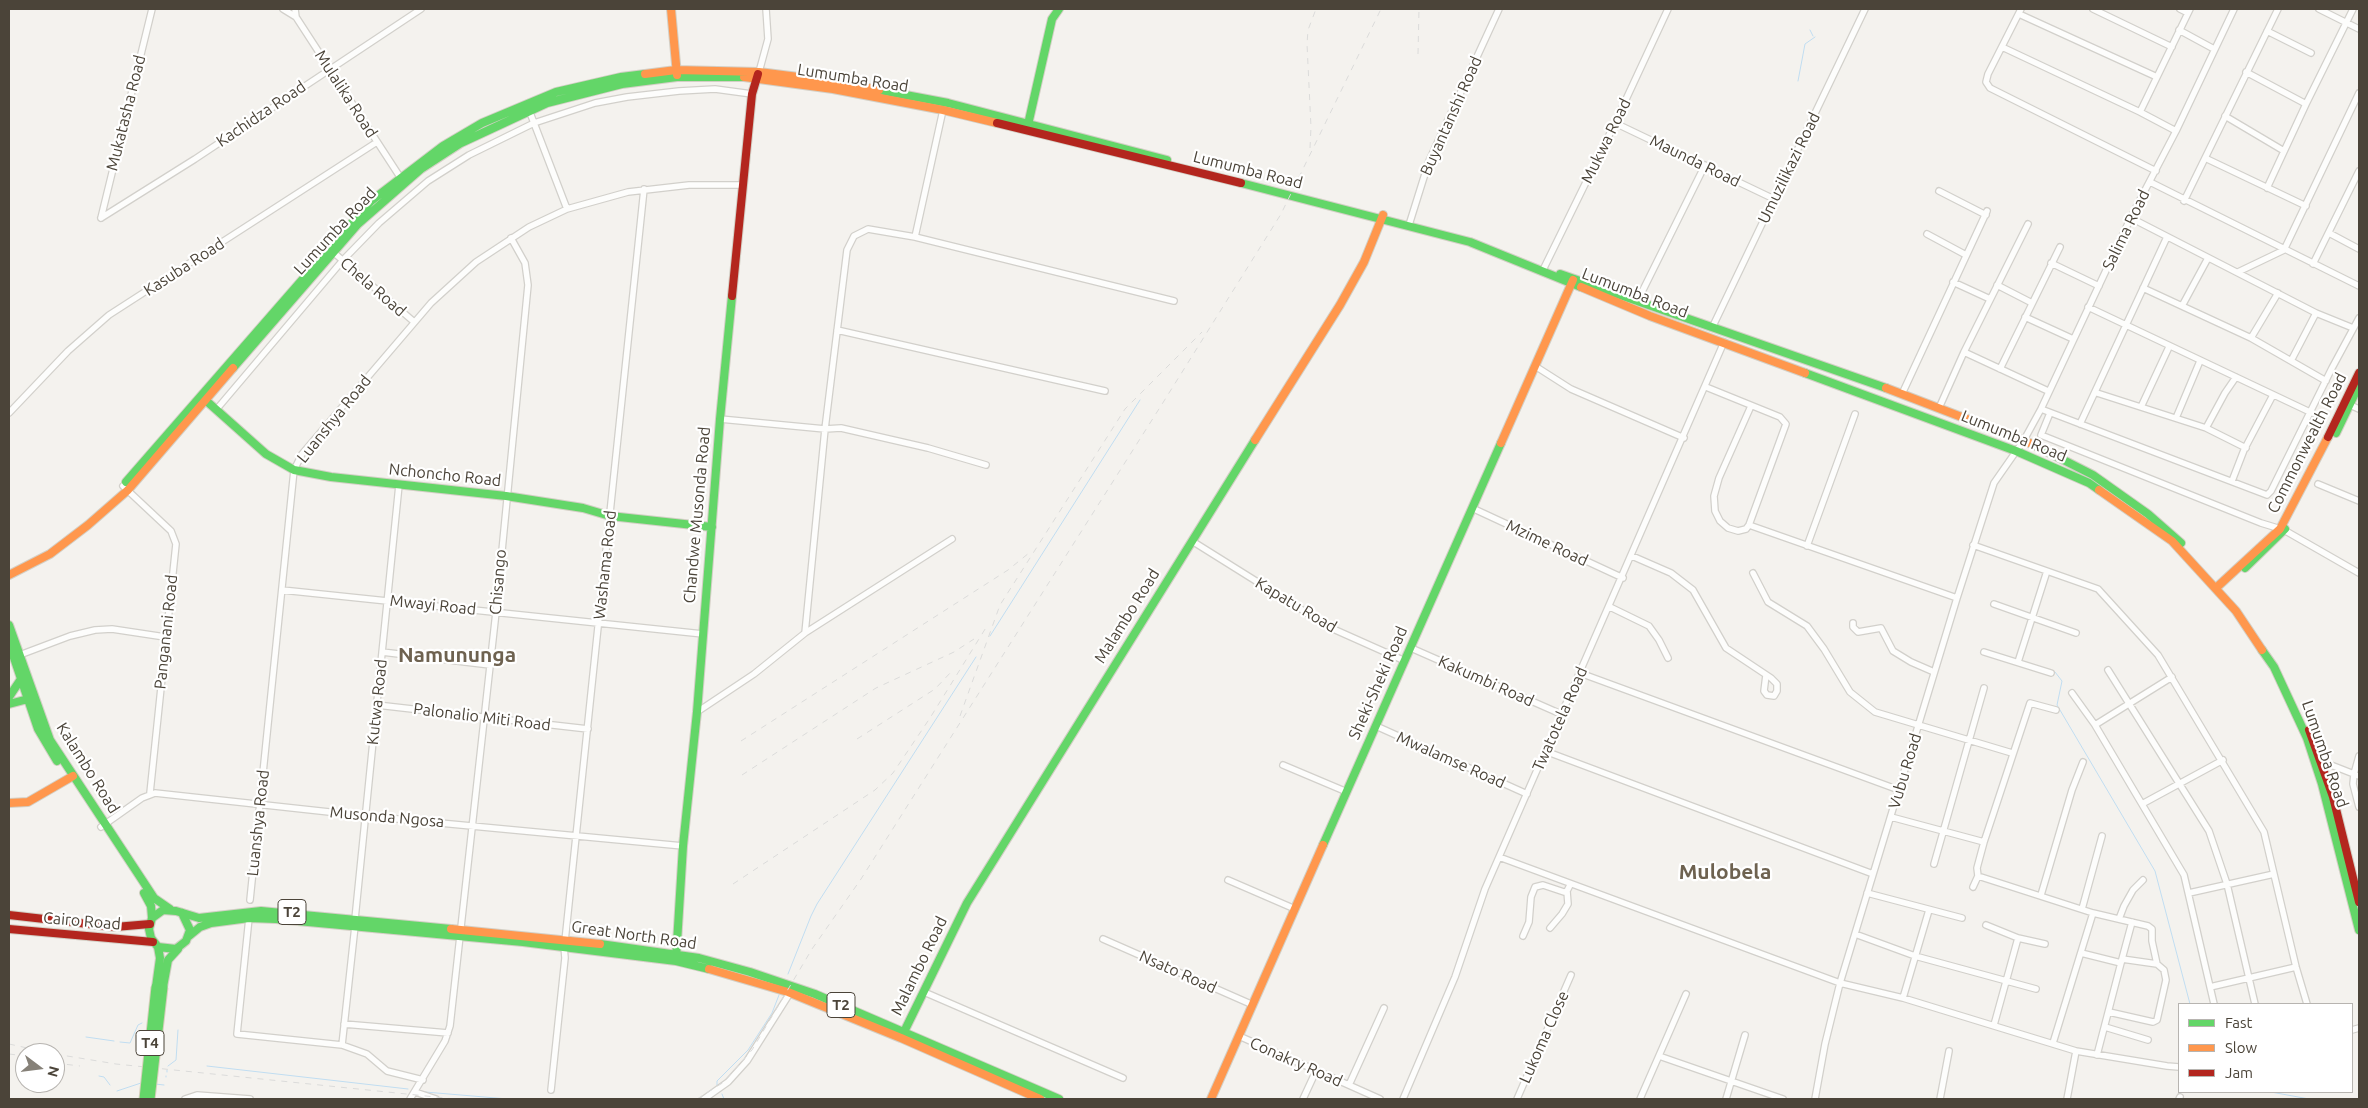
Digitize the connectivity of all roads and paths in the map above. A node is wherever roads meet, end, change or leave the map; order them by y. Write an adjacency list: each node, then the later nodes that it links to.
1 (152, 9): 64 (street, Mukatasha Road)
2 (283, 9): 21 (street)
3 (295, 9): 21 (street, Mulalika Road)
4 (421, 9): 18 (street, Kachidza Road)
5 (672, 9): 32 (main road)
6 (766, 9): 33 (street)
7 (1054, 9): 45 (main road)
8 (1059, 9): 45 (main road)
9 (1499, 9): 66 (street, Buyantanshi Road)
10 (1668, 9): 44 (street, Mukwa Road)
11 (1866, 9): 59 (street, Umuzilikazi Road)
12 (2093, 9): 27 (street)
13 (2180, 9): 20 (street)
14 (2234, 9): 28 (street, Salima Road)
15 (2278, 9): 25 (street)
16 (2319, 9): 22 (street)
17 (2353, 9): 22 (street)
18 (414, 11): 30 (street, Kachidza Road)
19 (2020, 11): 26 (street); 34 (street)
20 (2189, 11): 23 (street)
21 (296, 17): 30 (street, Mulalika Road)
22 (2346, 23): 24 (street); 38 (street)
23 (2179, 30): 27 (street); 28 (street)
24 (2359, 30)
25 (2266, 31): 29 (street); 31 (street)
26 (2002, 47): 41 (street); 52 (street)
27 (2172, 47): 34 (street)
28 (2214, 49): 46 (street, Salima Road)
29 (2310, 53)
30 (330, 68): 47 (street, Mulalika Road); 64 (street, Kachidza Road)
31 (2246, 72): 38 (street); 42 (street)
32 (676, 74): 33 (main road, Lumumba Road); 35 (street); 39 (main road, Lumumba Road); 53 (main road, Lumumba Road)
33 (758, 76): 37 (main road, Chandwe Musonda Road); 40 (main road, Lumumba Road); 45 (main road, Lumumba Road)
34 (2157, 77): 41 (street)
35 (679, 91): 37 (street); 43 (street)
36 (2359, 93): 61 (street)
37 (752, 94): 55 (main road, Chandwe Musonda Road)
38 (2306, 104): 48 (street)
39 (529, 110): 43 (street); 53 (main road, Lumumba Road)
40 (944, 110): 45 (main road, Lumumba Road); 70 (street)
41 (2140, 112): 46 (street)
42 (2225, 116): 48 (street); 49 (street)
43 (534, 123): 62 (street); 79 (street)
44 (1615, 123): 50 (street, Maunda Road); 82 (street, Mukwa Road)
45 (1025, 127): 63 (main road, Lumumba Road)
46 (2176, 131): 52 (street, Salima Road)
47 (377, 142): 53 (street, Mulalika Road); 132 (street, Kasuba Road)
48 (2284, 150): 56 (street)
49 (2205, 158): 56 (street); 60 (street)
50 (1705, 165): 59 (street, Maunda Road); 93 (street)
51 (2359, 171): 68 (street)
52 (2156, 172): 54 (street, Salima Road)
53 (402, 180): 76 (main road, Lumumba Road); 124 (main road, Lumumba Road)
54 (2150, 182): 60 (street); 65 (street, Salima Road)
55 (743, 185): 57 (street, Luanshya Road); 137 (main road, Chandwe Musonda Road)
56 (2267, 188): 61 (street)
57 (644, 189): 62 (street, Luanshya Road); 154 (street, Washama Road)
58 (1939, 191): 77 (street)
59 (1774, 199): 102 (street, Umuzilikazi Road)
60 (2184, 201): 75 (street)
61 (2306, 206): 75 (street)
62 (567, 209): 72 (street, Luanshya Road)
63 (1383, 216): 66 (main road, Lumumba Road); 159 (main road, Malambo Road)
64 (101, 218)
65 (2131, 218): 71 (street); 87 (street, Salima Road)
66 (1409, 223): 82 (main road, Lumumba Road)
67 (2028, 224): 86 (street)
68 (2329, 233): 74 (street); 81 (street)
69 (1927, 234): 77 (street)
70 (915, 237): 92 (street); 104 (street)
71 (2167, 237): 78 (street); 89 (street)
72 (511, 238): 100 (street, Luanshya Road); 151 (street, Chisango)
73 (2060, 247): 80 (street)
74 (2359, 249)
75 (2284, 250): 81 (street); 83 (street)
76 (334, 252): 79 (street, Chela Road); 124 (main road, Lumumba Road)
77 (1966, 255): 85 (street)
78 (2208, 258): 83 (street); 95 (street)
79 (343, 260): 100 (street, Chela Road); 130 (street)
80 (2051, 263): 87 (street); 94 (street)
81 (2314, 264): 88 (street)
82 (1543, 270): 84 (main road, Lumumba Road)
83 (2238, 272): 90 (street)
84 (1572, 282): 93 (main road, Lumumba Road); 107 (main road, Lumumba Road); 112 (main road, Sheki-Sheki Road)
85 (1953, 282): 91 (street); 122 (street)
86 (1997, 285): 91 (street); 94 (street)
87 (2099, 286): 96 (street, Salima Road)
88 (2359, 286)
89 (2143, 288): 95 (street); 101 (street)
90 (2278, 293): 97 (street); 105 (street)
91 (1990, 299): 109 (street)
92 (1174, 301)
93 (1637, 302): 102 (main road, Lumumba Road)
94 (2032, 303): 98 (street)
95 (2182, 306): 105 (street)
96 (2088, 307): 101 (street); 106 (street, Salima Road)
97 (2316, 313): 103 (street); 110 (street)
98 (2025, 317): 106 (street); 113 (street)
99 (2359, 318): 103 (street)
100 (413, 321): 146 (street, Luanshya Road)
101 (2127, 325): 108 (street); 121 (street)
102 (1712, 328): 122 (main road, Lumumba Road)
103 (2353, 328): 116 (street)
104 (837, 330): 119 (street); 140 (street)
105 (2251, 338): 110 (street)
106 (2073, 339): 120 (street, Salima Road)
107 (1724, 342): 118 (street, Twatotela Road); 144 (main road, Lumumba Road)
108 (2169, 347): 111 (street); 127 (street)
109 (1964, 352): 113 (street); 128 (street)
110 (2292, 359): 116 (street)
111 (2200, 361): 115 (street); 136 (street)
112 (1535, 366): 141 (street); 153 (main road, Sheki-Sheki Road)
113 (2000, 369): 120 (street)
114 (2359, 373): 157 (main road, Commonwealth Road)
115 (2236, 377): 123 (street); 139 (street)
116 (2326, 381): 134 (street)
117 (2359, 385): 125 (main road, Commonwealth Road)
118 (1706, 387): 126 (street); 141 (street, Twatotela Road)
119 (1105, 391)
120 (2048, 391): 131 (street, Salima Road)
121 (2097, 393): 127 (street); 138 (street)
122 (1902, 394): 128 (main road, Lumumba Road)
123 (2273, 395): 134 (street); 143 (street)
124 (203, 398): 130 (main road, Nchoncho Road); 150 (main road, Lumumba Road)
125 (2350, 405): 129 (street); 157 (main road, Commonwealth Road)
126 (1751, 406): 155 (street); 155 (street)
127 (2141, 407): 136 (street)
128 (1939, 408): 142 (main road, Lumumba Road)
129 (2359, 409)
130 (216, 410): 146 (main road, Nchoncho Road)
131 (2041, 410): 133 (street); 142 (street, Salima Road)
132 (9, 413)
133 (2050, 413): 138 (street); 157 (street)
134 (2312, 413): 147 (street)
135 (1855, 414): 160 (street)
136 (2176, 418): 139 (street)
137 (720, 419): 140 (street); 156 (main road, Chandwe Musonda Road)
138 (2080, 424): 147 (street)
139 (2206, 428): 143 (street)
140 (825, 429): 145 (street); 180 (street)
141 (1684, 438): 162 (street, Twatotela Road)
142 (2024, 440): 144 (street, Salima Road); 169 (main road, Lumumba Road)
143 (2246, 448): 147 (street)
144 (2016, 451): 161 (street, Vubu Road); 169 (main road, Lumumba Road)
145 (986, 465)
146 (294, 470): 149 (main road, Nchoncho Road); 170 (street, Luanshya Road)
147 (2232, 481)
148 (2318, 484): 152 (street)
149 (400, 485): 151 (main road, Nchoncho Road); 172 (street, Kutwa Road)
150 (125, 488): 163 (main road, Lumumba Road); 167 (main road, Lumumba Road); 183 (street, Panganani Road)
151 (506, 496): 154 (main road, Nchoncho Road); 175 (street, Chisango)
152 (2359, 501)
153 (1472, 508): 168 (street, Mzime Road); 185 (main road, Sheki-Sheki Road)
154 (610, 516): 156 (main road, Nchoncho Road); 177 (street, Washama Road)
155 (1749, 525): 160 (street)
156 (712, 527): 182 (main road, Chandwe Musonda Road)
157 (2282, 530): 166 (street); 169 (main road, Commonwealth Road)
158 (952, 539): 180 (street)
159 (1192, 541): 190 (street, Kapatu Road); 303 (main road, Malambo Road)
160 (1807, 546): 171 (street)
161 (1973, 546): 164 (street); 171 (street, Vubu Road)
162 (1632, 556): 168 (street, Twatotela Road); 197 (street)
163 (9, 569)
164 (2047, 571): 176 (street); 198 (street)
165 (1753, 573): 211 (street)
166 (2359, 573)
167 (9, 575)
168 (1622, 578): 174 (street, Twatotela Road)
169 (2219, 588): 258 (main road, Lumumba Road); 277 (main road, Lumumba Road)
170 (282, 590): 172 (street, Mwayi Road); 231 (street, Luanshya Road)
171 (1957, 598): 194 (street, Vubu Road)
172 (388, 601): 175 (street, Mwayi Road); 186 (street, Kutwa Road)
173 (1994, 604): 176 (street)
174 (1610, 607): 189 (street); 195 (street, Twatotela Road)
175 (496, 612): 177 (street, Mwayi Road); 192 (street, Chisango)
176 (2032, 618): 181 (street); 191 (street)
177 (599, 623): 182 (street, Mwayi Road); 214 (street, Washama Road)
178 (1853, 623): 194 (street)
179 (9, 624): 188 (main road, Kalambo Road)
180 (805, 633): 208 (street)
181 (2076, 633)
182 (703, 634): 208 (main road, Chandwe Musonda Road)
183 (165, 636): 188 (street); 228 (street, Panganani Road)
184 (9, 643): 188 (main road, Kalambo Road)
185 (1410, 648): 190 (main road, Sheki-Sheki Road); 209 (street, Kakumbi Road)
186 (382, 652): 192 (street); 206 (street, Kutwa Road)
187 (1984, 652): 191 (street)
188 (16, 656): 199 (main road, Kalambo Road); 202 (main road, Kalambo Road)
189 (1668, 658)
190 (1405, 661): 213 (main road, Sheki-Sheki Road)
191 (2018, 662): 196 (street)
192 (490, 665): 210 (street, Chisango)
193 (2108, 670): 204 (street)
194 (1934, 672): 211 (street, Vubu Road)
195 (1580, 673): 209 (street, Twatotela Road); 226 (street)
196 (2051, 673)
197 (1766, 675)
198 (2172, 677): 204 (street); 219 (street)
199 (21, 679): 202 (main road, Kalambo Road); 203 (main road)
200 (1984, 688): 215 (street)
201 (2072, 693): 212 (street)
202 (30, 695): 203 (main road); 205 (main road); 224 (main road, Kalambo Road)
203 (9, 697)
204 (2130, 702): 212 (street); 225 (street)
205 (9, 704)
206 (377, 705): 210 (street, Palonalio Miti Road); 234 (street, Kutwa Road)
207 (2056, 710): 217 (street)
208 (697, 712): 242 (main road, Chandwe Musonda Road)
209 (1561, 714): 216 (street, Twatotela Road)
210 (484, 718): 214 (street, Palonalio Miti Road); 237 (street, Chisango)
211 (1918, 725): 215 (street); 226 (street, Vubu Road)
212 (2095, 725): 232 (street)
213 (1376, 726): 227 (main road, Sheki-Sheki Road); 229 (street, Mwalamse Road)
214 (588, 730): 240 (street, Washama Road)
215 (1968, 739): 217 (street); 238 (street)
216 (1545, 751): 229 (street, Twatotela Road); 245 (street)
217 (2012, 753): 241 (street)
218 (2359, 756): 223 (street)
219 (2223, 760): 225 (street); 246 (street)
220 (2083, 762): 256 (street)
221 (1283, 765): 227 (street)
222 (2331, 765): 223 (street)
223 (2356, 775): 233 (street)
224 (71, 778): 230 (main road); 236 (main road, Kalambo Road)
225 (2180, 783): 232 (street); 250 (street)
226 (1899, 790): 235 (street, Vubu Road)
227 (1347, 792): 260 (main road, Sheki-Sheki Road)
228 (150, 794): 231 (street, Musonda Ngosa); 236 (street)
229 (1527, 794): 243 (street, Twatotela Road)
230 (9, 803)
231 (260, 804): 234 (street, Musonda Ngosa); 257 (street, Luanshya Road)
232 (2142, 804): 255 (street)
233 (2359, 807)
234 (366, 816): 237 (street, Musonda Ngosa); 272 (street, Kutwa Road)
235 (1890, 817): 238 (street); 245 (street, Vubu Road)
236 (103, 825): 259 (main road, Kalambo Road); 271 (main road, Kalambo Road)
237 (471, 825): 240 (street, Musonda Ngosa); 280 (street, Chisango)
238 (1943, 831): 241 (street); 244 (street)
239 (2102, 836): 261 (street)
240 (576, 837): 242 (street, Musonda Ngosa); 287 (street, Washama Road)
241 (1984, 842): 247 (street)
242 (683, 846): 292 (main road, Chandwe Musonda Road)
243 (1499, 857): 251 (street); 348 (street, Twatotela Road)
244 (1934, 864)
245 (1873, 874): 254 (street, Vubu Road)
246 (2274, 874): 250 (street); 295 (street)
247 (1978, 876): 252 (street); 256 (street)
248 (1228, 880): 260 (street)
249 (2143, 880): 270 (street)
250 (2227, 884): 255 (street); 297 (street)
251 (1570, 885): 253 (street); 299 (street)
252 (1973, 887)
253 (1567, 891): 275 (street); 283 (street)
254 (1867, 893): 262 (street); 281 (street, Vubu Road)
255 (2189, 893): 301 (street)
256 (2041, 895): 261 (street)
257 (250, 900)
258 (2359, 902)
259 (170, 909): 263 (main road); 271 (main road)
260 (1295, 909): 310 (main road, Sheki-Sheki Road)
261 (2082, 909): 264 (street)
262 (1929, 910): 269 (street); 291 (street)
263 (182, 913): 272 (main road, Great North Road / T2); 282 (main road)
264 (2093, 913): 270 (street); 290 (street)
265 (9, 916): 266 (main road, Cairo Road)
266 (25, 917): 267 (main road, Cairo Road); 278 (main road)
267 (37, 918): 271 (main road, Cairo Road); 279 (main road)
268 (249, 918): 272 (main road, Great North Road / T2); 282 (main road, Great North Road / T2); 322 (street)
269 (1962, 918)
270 (2119, 919): 273 (street)
271 (151, 921): 286 (main road)
272 (355, 922): 280 (main road, Great North Road / T2); 313 (street, Kutwa Road)
273 (2132, 922): 293 (street); 294 (street)
274 (1986, 925): 284 (street)
275 (1550, 928)
276 (9, 929): 278 (main road, Cairo Road)
277 (2359, 930)
278 (23, 931): 279 (main road, Cairo Road)
279 (36, 932): 286 (main road, Cairo Road)
280 (460, 933): 287 (main road, Great North Road / T2); 287 (main road, Great North Road / T2); 316 (street, Chisango)
281 (1854, 934): 291 (street); 299 (street, Vubu Road)
282 (189, 936): 289 (main road)
283 (1523, 936)
284 (2018, 938): 288 (street); 298 (street)
285 (1103, 939): 310 (street, Nsato Road)
286 (156, 944): 289 (main road); 300 (main road, T4)
287 (565, 944): 292 (main road, Great North Road / T2); 333 (street, Washama Road)
288 (2045, 944)
289 (182, 946): 300 (main road, T4)
290 (2081, 953): 293 (street); 321 (street)
291 (1915, 956): 298 (street); 306 (street)
292 (676, 957): 304 (main road, Great North Road / T2); 317 (main road, Great North Road / T2)
293 (2121, 961): 294 (street); 312 (street)
294 (2157, 964): 312 (street)
295 (2296, 967): 297 (street); 309 (street)
296 (1571, 975): 349 (street, Lukoma Close)
297 (2249, 978): 301 (street); 308 (street)
298 (2007, 982): 302 (street); 314 (street)
299 (1840, 983): 306 (street); 353 (street, Vubu Road)
300 (160, 987): 336 (main road, T4, bridge); 337 (main road, T4, bridge)
301 (2210, 987): 307 (street)
302 (2036, 989)
303 (924, 992): 317 (main road, Malambo Road); 329 (street)
304 (790, 993): 317 (main road, Great North Road / T2); 342 (street)
305 (1686, 994): 326 (street)
306 (1903, 998): 314 (street)
307 (2214, 1003)
308 (2256, 1003)
309 (2307, 1003)
310 (1253, 1005): 319 (main road, Sheki-Sheki Road)
311 (1384, 1008): 332 (street)
312 (2109, 1012): 315 (street)
313 (344, 1024): 316 (street); 322 (street, Kutwa Road)
314 (1994, 1025): 321 (street)
315 (2105, 1027): 320 (street); 325 (street)
316 (448, 1033): 330 (street)
317 (902, 1035): 335 (main road, Great North Road / T2); 343 (main road, Great North Road / T2)
318 (1745, 1035): 331 (street)
319 (1239, 1036): 328 (street, Conakry Road); 345 (main road, Sheki-Sheki Road)
320 (2148, 1040)
321 (2053, 1043): 324 (street)
322 (342, 1045): 330 (street)
323 (1949, 1051): 354 (street)
324 (2076, 1051): 325 (street); 355 (street)
325 (2096, 1055): 327 (street)
326 (1659, 1056): 331 (street); 350 (street)
327 (2178, 1066)
328 (1316, 1071): 332 (street, Conakry Road); 346 (street)
329 (1123, 1078)
330 (423, 1080): 334 (street)
331 (1731, 1082): 351 (street); 352 (street)
332 (1349, 1085): 347 (street, Conakry Road)
333 (551, 1090)
334 (415, 1092): 340 (street); 341 (street)
335 (1048, 1097): 344 (main road, Great North Road / T2)
336 (144, 1099)
337 (150, 1099)
338 (185, 1099): 339 (street)
339 (250, 1099)
340 (410, 1099)
341 (436, 1099)
342 (704, 1099)
343 (1040, 1099)
344 (1059, 1099)
345 (1211, 1099)
346 (1303, 1099)
347 (1380, 1099)
348 (1403, 1099)
349 (1517, 1099)
350 (1640, 1099)
351 (1726, 1099)
352 (1783, 1099)
353 (1815, 1099)
354 (1940, 1099)
355 (2067, 1099)

